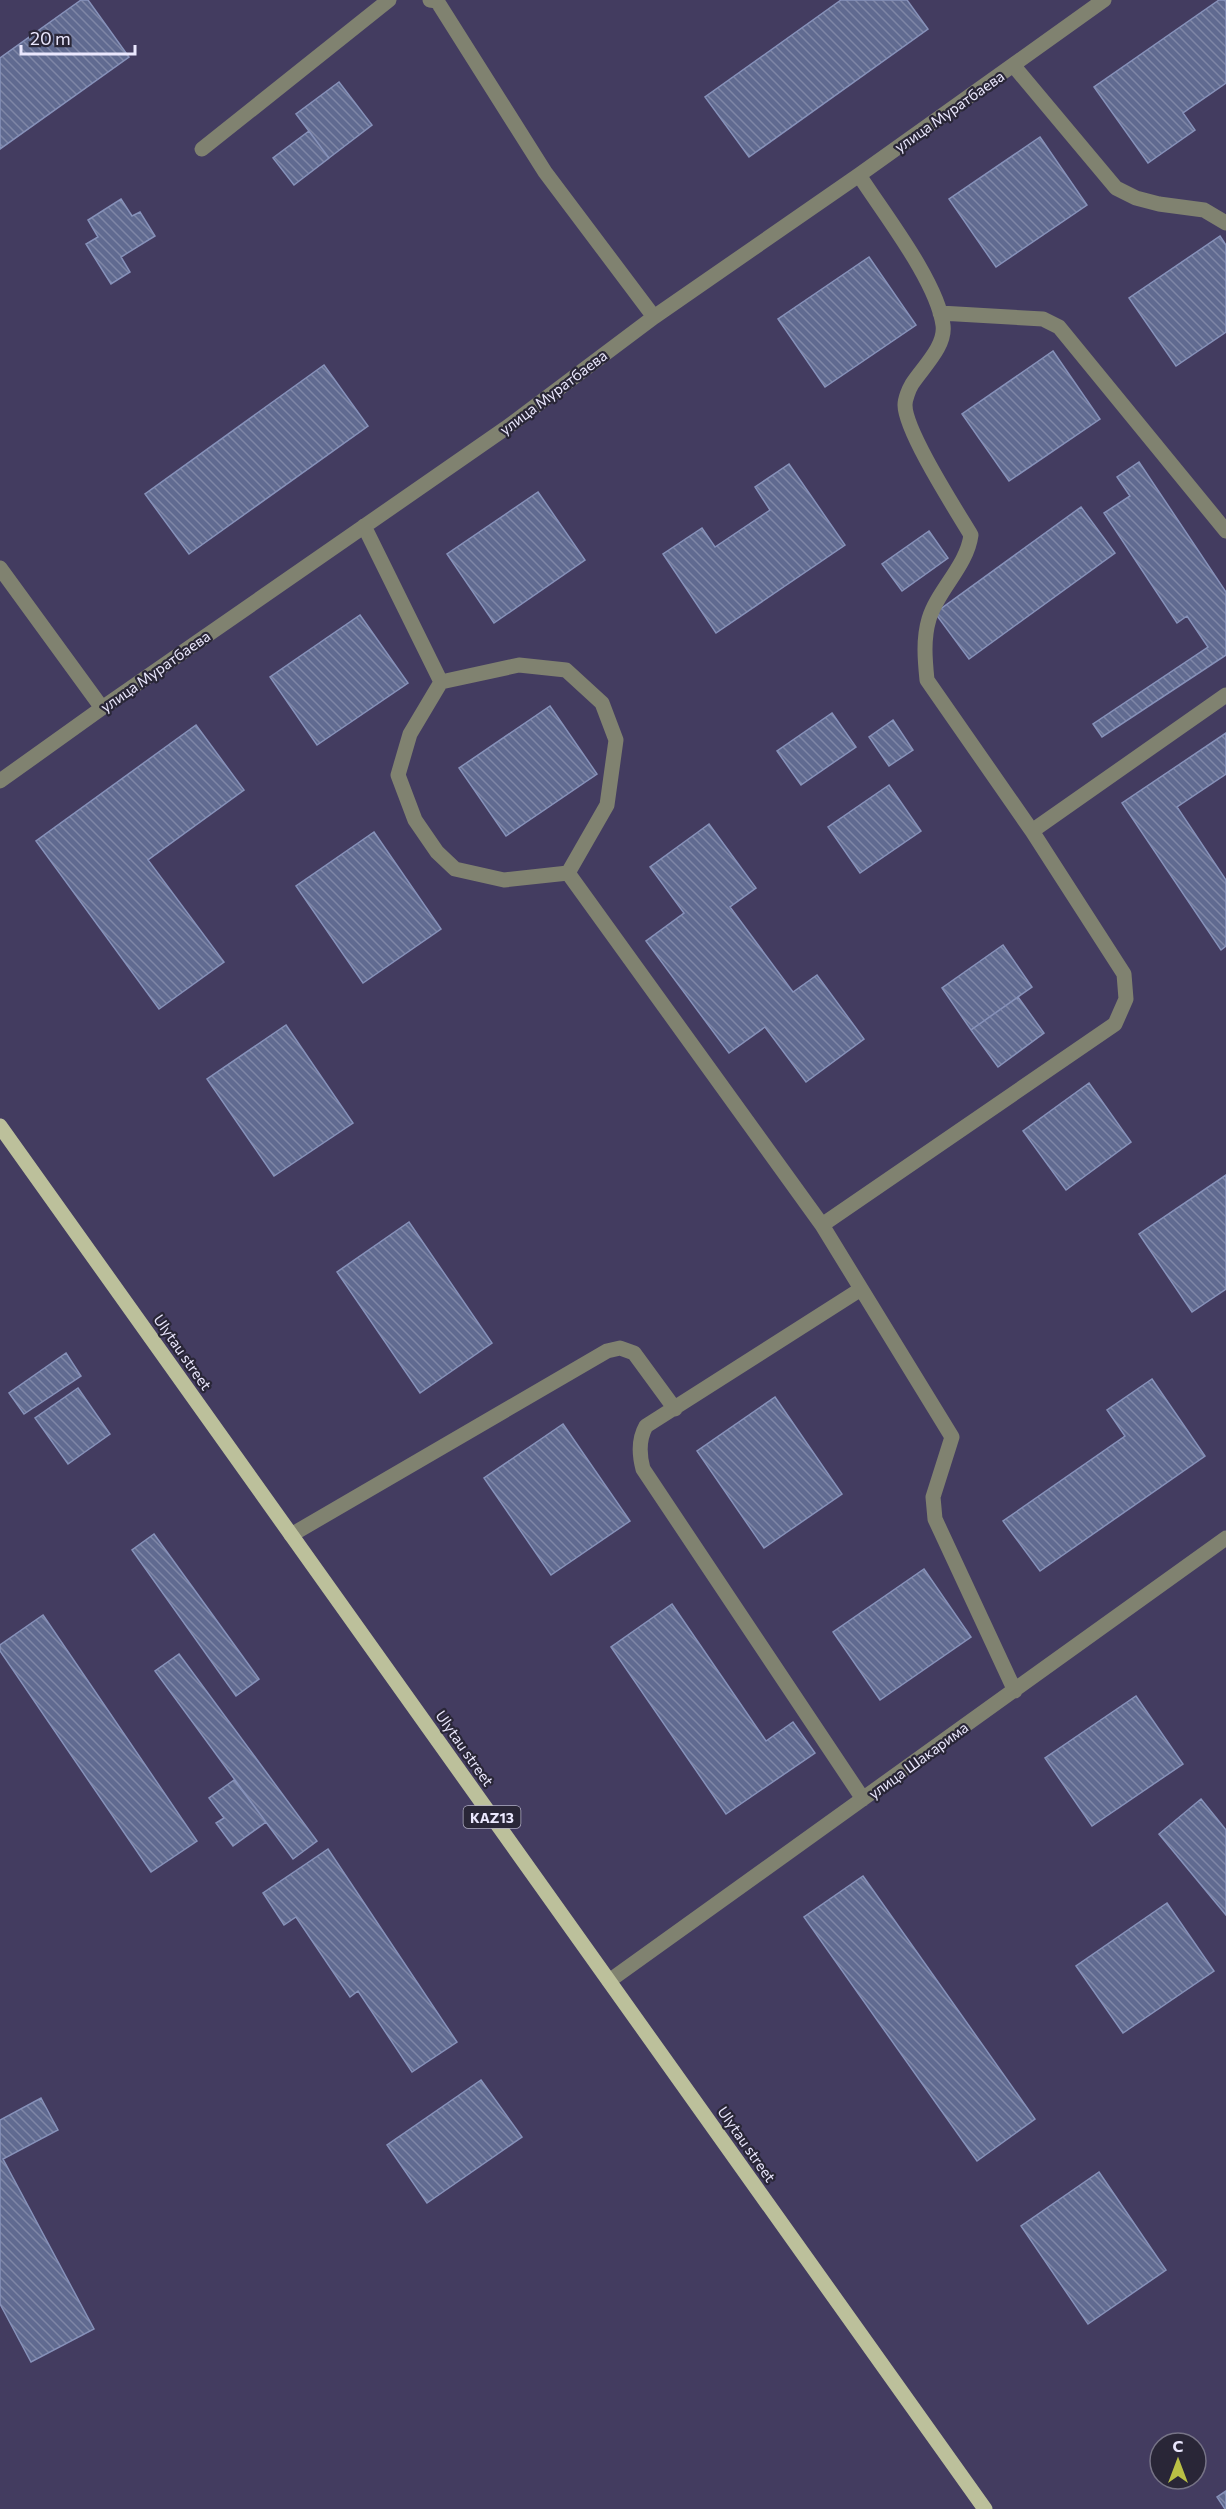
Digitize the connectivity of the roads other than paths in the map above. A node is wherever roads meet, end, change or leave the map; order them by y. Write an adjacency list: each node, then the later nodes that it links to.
1 (389, 0): 5 (street)
2 (430, 0): 9 (street)
3 (1104, 0): 4 (street, улица Муратбаева)
4 (1013, 65): 6 (street, улица Муратбаева); 7 (street)
5 (202, 149)
6 (860, 175): 8 (street); 9 (street, улица Муратбаева)
7 (1226, 223)
8 (940, 313): 11 (street); 17 (street)
9 (654, 317): 10 (street, улица Муратбаева)
10 (364, 526): 13 (street); 15 (street, улица Муратбаева)
11 (1226, 531)
12 (0, 568): 15 (street)
13 (441, 682): 18 (street); 18 (street)
14 (1226, 695): 17 (street)
15 (102, 708): 16 (street, улица Муратбаева)
16 (0, 781)
17 (1032, 831): 20 (street)
18 (568, 873): 20 (street)
19 (0, 1126): 23 (main road, Ulytau street / KAZ13)
20 (822, 1225): 21 (street)
21 (861, 1289): 22 (street); 25 (street)
22 (675, 1408): 23 (street); 26 (street)
23 (291, 1535): 27 (main road, Ulytau street / KAZ13)
24 (1226, 1538): 25 (street, улица Шакарима)
25 (1015, 1690): 26 (street, улица Шакарима)
26 (863, 1800): 27 (street, улица Шакарима)
27 (609, 1981): 28 (main road, Ulytau street / KAZ13)
28 (984, 2509)

